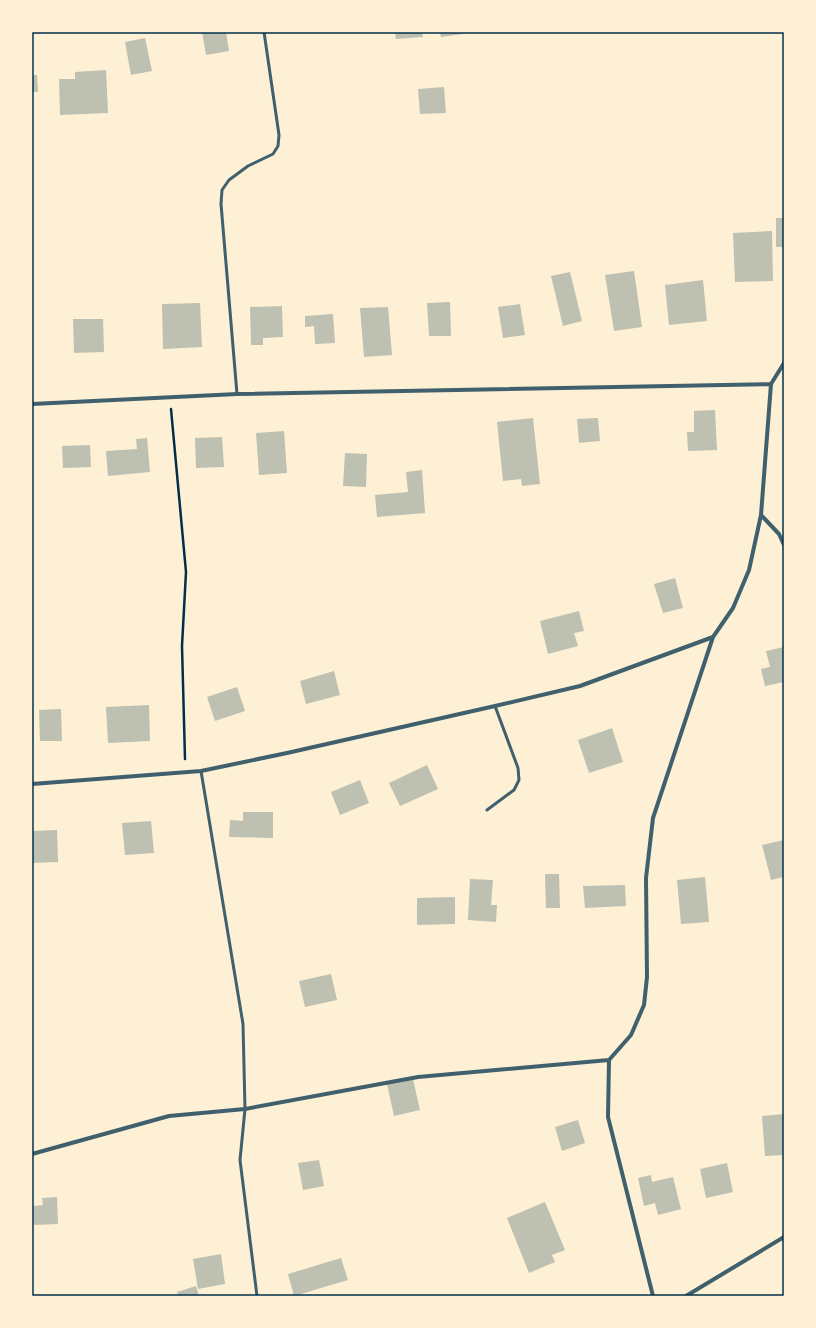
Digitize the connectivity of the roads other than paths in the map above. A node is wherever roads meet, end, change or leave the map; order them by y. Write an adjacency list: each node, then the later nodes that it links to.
1 (264, 32): 4 (lane)
2 (784, 363): 3 (street)
3 (772, 384): 4 (street); 6 (street)
4 (237, 394): 5 (street)
5 (32, 404)
6 (761, 515): 7 (street); 8 (street)
7 (784, 545)
8 (713, 637): 9 (street); 13 (street)
9 (495, 706): 10 (street); 12 (lane)
10 (201, 771): 11 (street); 14 (lane)
11 (32, 784)
12 (487, 810)
13 (609, 1060): 14 (street); 18 (street)
14 (245, 1109): 15 (street); 17 (lane)
15 (32, 1154)
16 (784, 1237): 19 (street)
17 (257, 1296)
18 (653, 1296)
19 (686, 1296)

